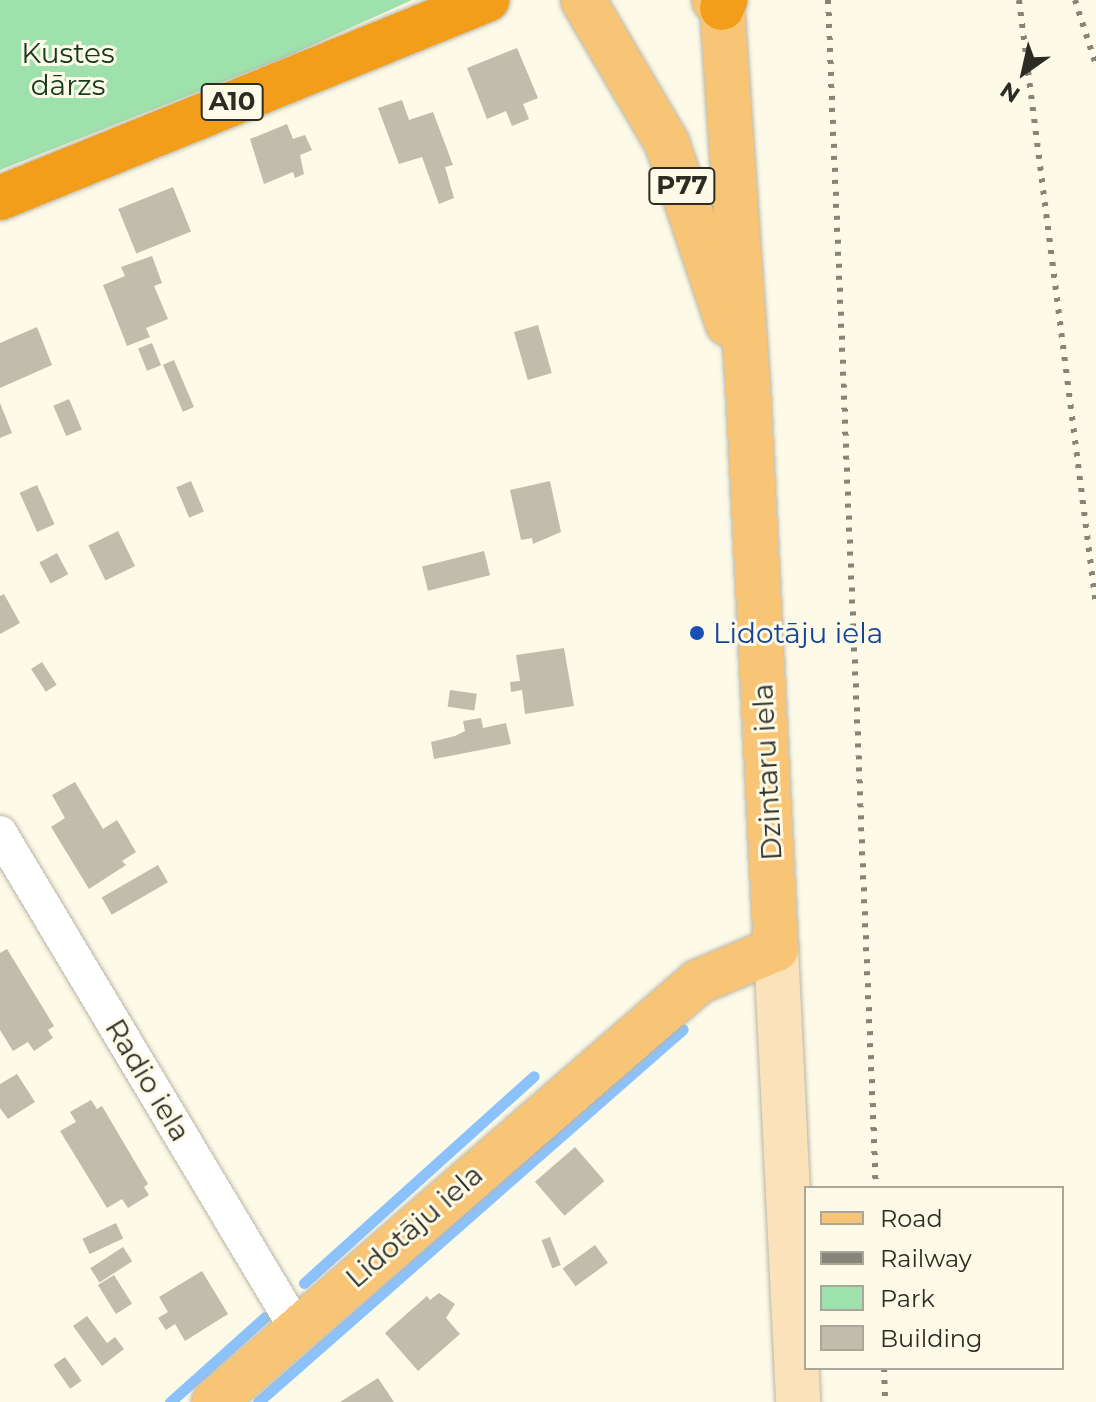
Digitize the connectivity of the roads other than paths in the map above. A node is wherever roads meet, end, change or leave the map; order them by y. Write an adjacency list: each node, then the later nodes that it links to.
1 (487, 0): 4 (highway, A10)
2 (583, 0): 5 (main road, P77)
3 (720, 2): 5 (main road, Dzintaru iela / P77)
4 (0, 198)
5 (748, 387): 7 (main road, Dzintaru iela / P77)
6 (0, 833): 8 (street, Radio iela)
7 (776, 949): 8 (main road, Lidotāju iela); 10 (street, Dzintaru iela / P77)
8 (296, 1328): 9 (main road, Lidotāju iela)
9 (214, 1402)
10 (798, 1402)

